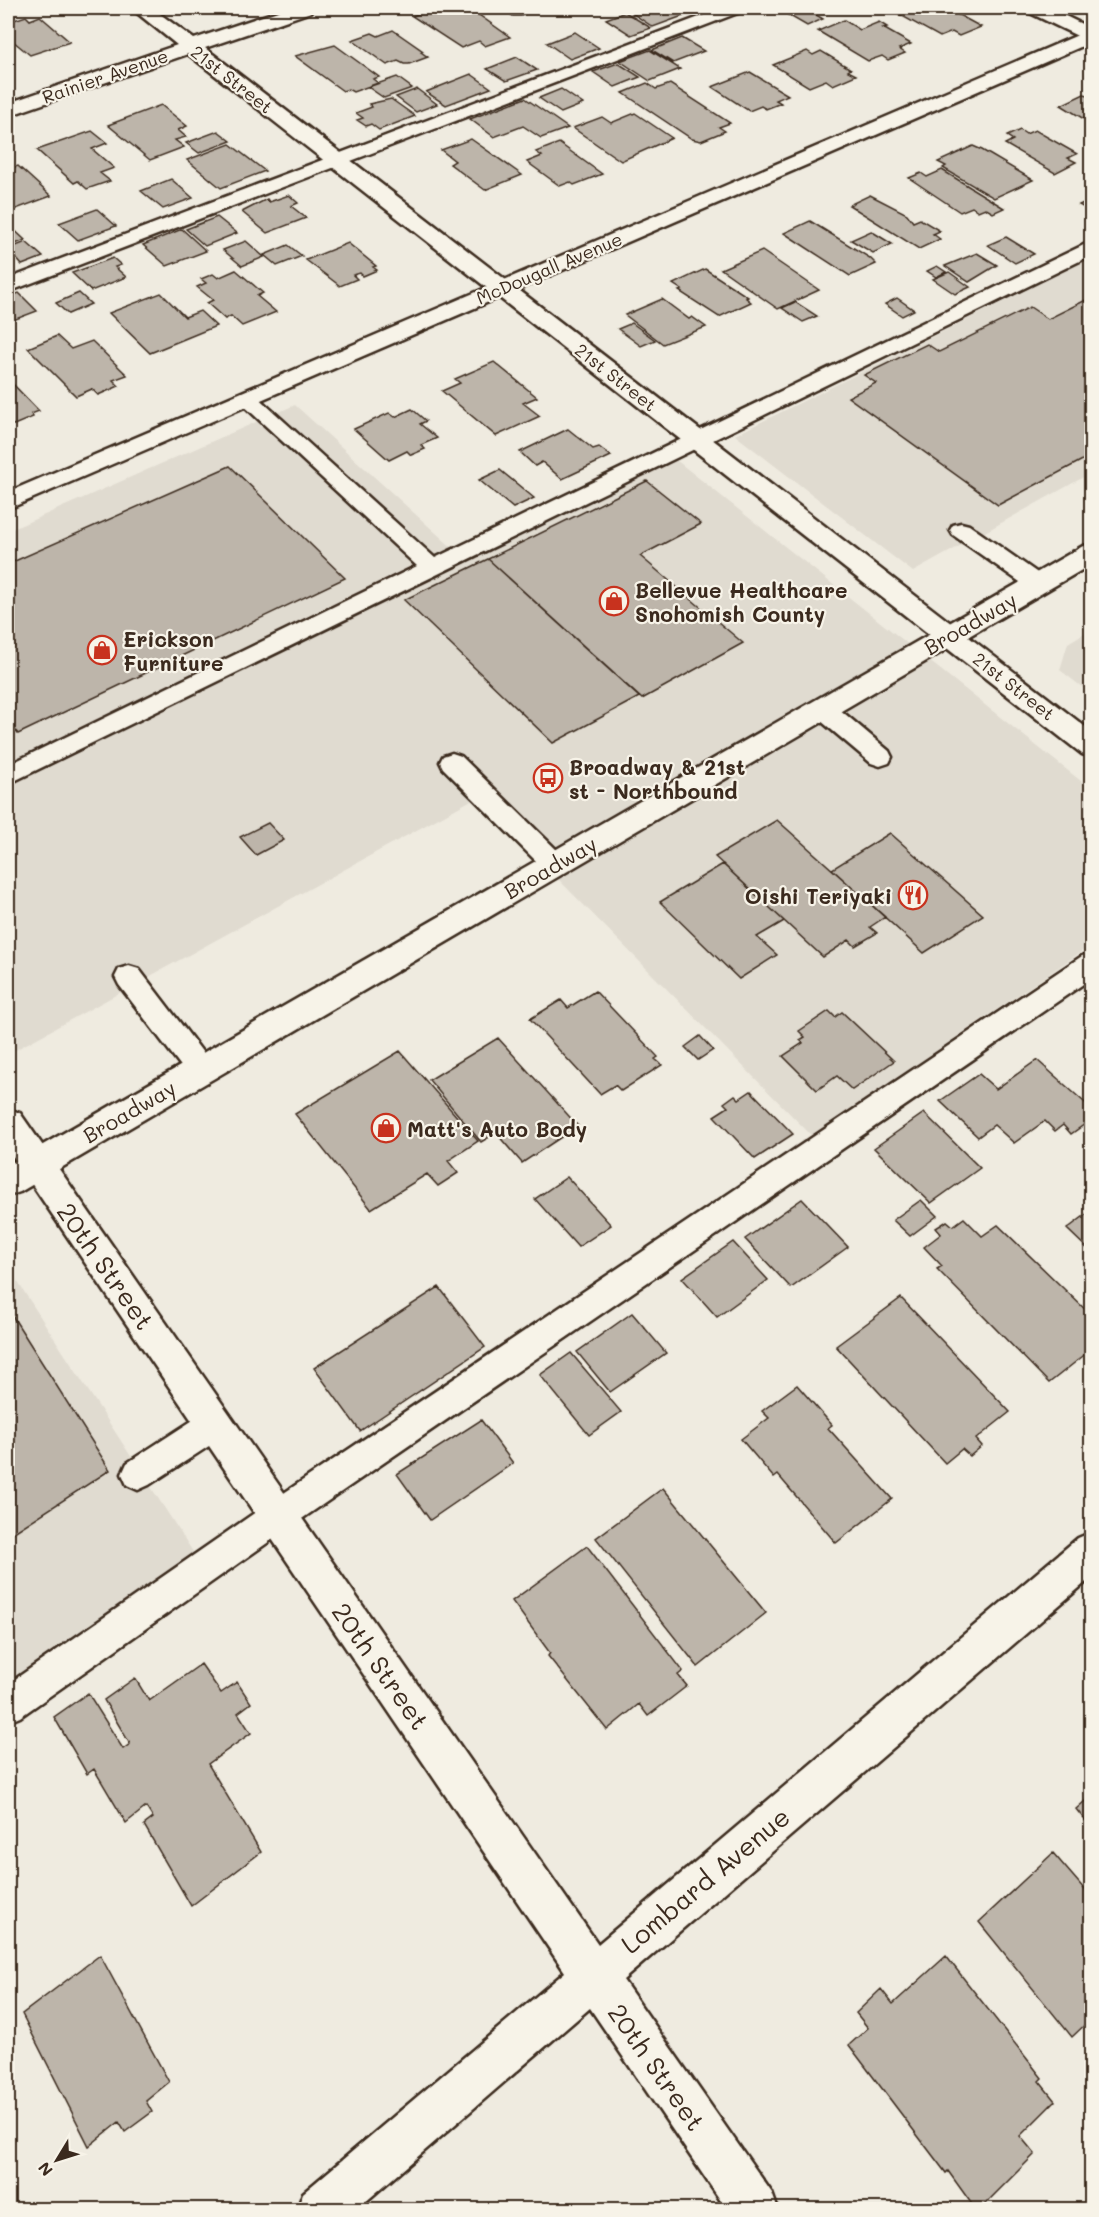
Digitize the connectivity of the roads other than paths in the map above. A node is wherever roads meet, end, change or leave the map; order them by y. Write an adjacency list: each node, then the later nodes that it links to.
1 (141, 8): 6 (street, 21st Street)
2 (304, 8): 6 (street, Rainier Avenue)
3 (737, 8): 8 (lane)
4 (1035, 8): 5 (street)
5 (1091, 36): 11 (street, McDougall Avenue)
6 (191, 46): 7 (street, Rainier Avenue); 8 (street, 21st Street)
7 (8, 110)
8 (337, 160): 10 (lane); 11 (street, 21st Street)
9 (1092, 247): 13 (lane)
10 (8, 286)
11 (502, 288): 12 (street, McDougall Avenue); 13 (street, 21st Street)
12 (247, 398): 14 (street, McDougall Avenue); 17 (lane)
13 (694, 438): 17 (lane); 19 (street, 21st Street)
14 (8, 501)
15 (961, 530): 18 (lane)
16 (1089, 557): 18 (street, Broadway)
17 (431, 567): 24 (lane)
18 (1038, 584): 19 (street, Broadway)
19 (949, 636): 20 (street, Broadway); 21 (street, 21st Street)
20 (823, 709): 22 (lane); 25 (street, Broadway)
21 (1087, 737)
22 (880, 757)
23 (452, 762): 25 (lane)
24 (8, 774)
25 (555, 864): 28 (street, Broadway)
26 (1092, 964): 33 (lane)
27 (129, 977): 28 (lane)
28 (200, 1070): 30 (street, Broadway)
29 (8, 1123): 30 (street, 20th Street)
30 (22, 1173): 31 (street, 20th Street)
31 (215, 1424): 32 (lane); 33 (street, 20th Street)
32 (138, 1474)
33 (278, 1516): 35 (lane); 36 (street, 20th Street)
34 (1092, 1551): 36 (street, Lombard Avenue)
35 (8, 1705)
36 (594, 1975): 37 (street, Lombard Avenue); 38 (street, 20th Street)
37 (320, 2210)
38 (755, 2210)

